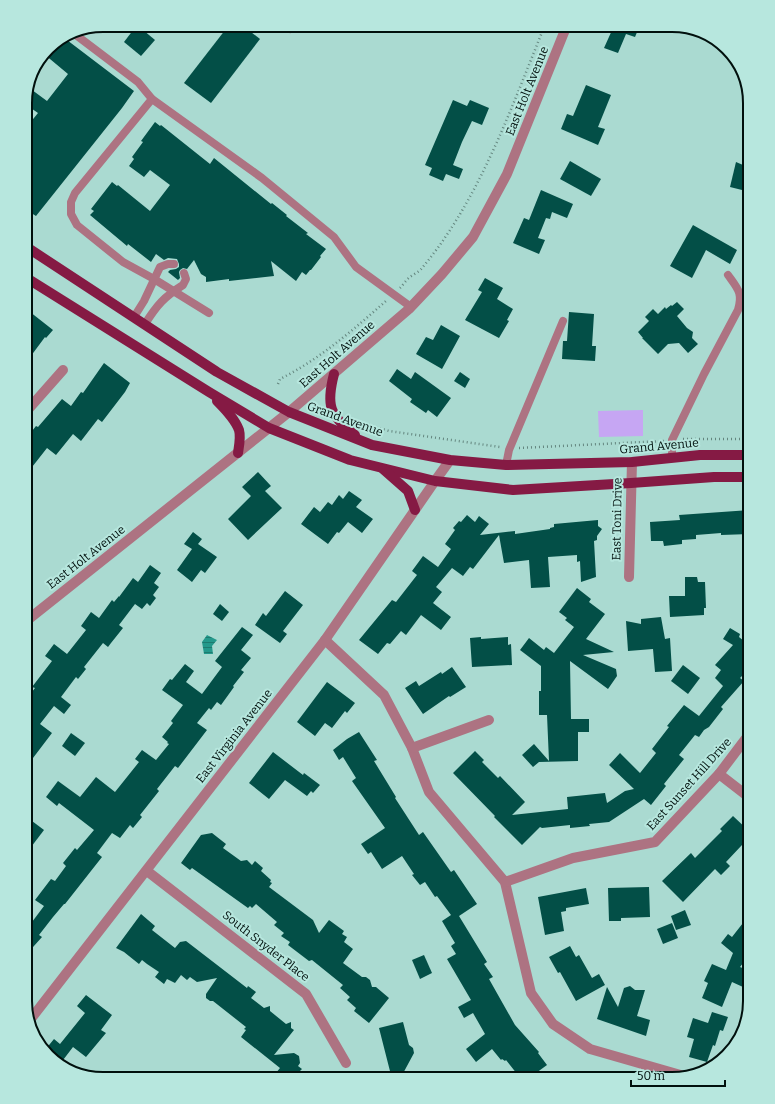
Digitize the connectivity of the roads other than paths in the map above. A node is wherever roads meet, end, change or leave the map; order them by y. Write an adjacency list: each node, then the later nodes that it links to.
1 (564, 32): 11 (street, East Holt Avenue)
2 (78, 36): 3 (lane)
3 (152, 99): 8 (lane); 11 (lane)
4 (32, 251): 13 (main road, Grand Avenue)
5 (174, 264): 8 (lane)
6 (184, 273): 10 (lane)
7 (728, 275): 25 (lane)
8 (154, 279): 10 (lane); 13 (lane)
9 (32, 280): 18 (main road)
10 (173, 291): 12 (lane); 15 (lane)
11 (410, 307): 17 (street, East Holt Avenue)
12 (209, 313)
13 (134, 317): 15 (main road, Grand Avenue)
14 (563, 321): 28 (lane)
15 (145, 324): 20 (main road, Grand Avenue)
16 (63, 370): 19 (street)
17 (334, 374): 20 (street, East Holt Avenue); 22 (main road)
18 (209, 392): 21 (main road); 23 (main road)
19 (32, 405)
20 (289, 412): 21 (street, East Holt Avenue); 22 (main road, Grand Avenue)
21 (269, 428): 23 (street, East Holt Avenue); 29 (main road)
22 (366, 443): 26 (main road, Grand Avenue)
23 (238, 453): 35 (street, East Holt Avenue)
24 (743, 455): 25 (main road, Grand Avenue)
25 (672, 458): 27 (main road, Grand Avenue)
26 (450, 460): 28 (main road, Grand Avenue); 31 (street, East Virginia Avenue)
27 (632, 462): 28 (main road, Grand Avenue); 32 (street, East Toni Drive)
28 (506, 466)
29 (382, 468): 31 (main road); 33 (main road)
30 (743, 477): 32 (main road)
31 (435, 481): 32 (main road); 33 (street, East Virginia Avenue)
32 (631, 484): 34 (street, East Toni Drive)
33 (415, 510): 36 (street, East Virginia Avenue)
34 (629, 577)
35 (32, 616)
36 (324, 640): 39 (street); 42 (street, East Virginia Avenue)
37 (489, 720): 39 (street)
38 (743, 742): 40 (street, East Sunset Hill Drive)
39 (412, 748): 43 (street)
40 (719, 774): 41 (street); 43 (street, East Sunset Hill Drive)
41 (743, 793)
42 (147, 871): 44 (street, East Virginia Avenue); 45 (street, South Snyder Place)
43 (504, 882): 46 (street)
44 (34, 1015)
45 (346, 1063)
46 (670, 1072)

